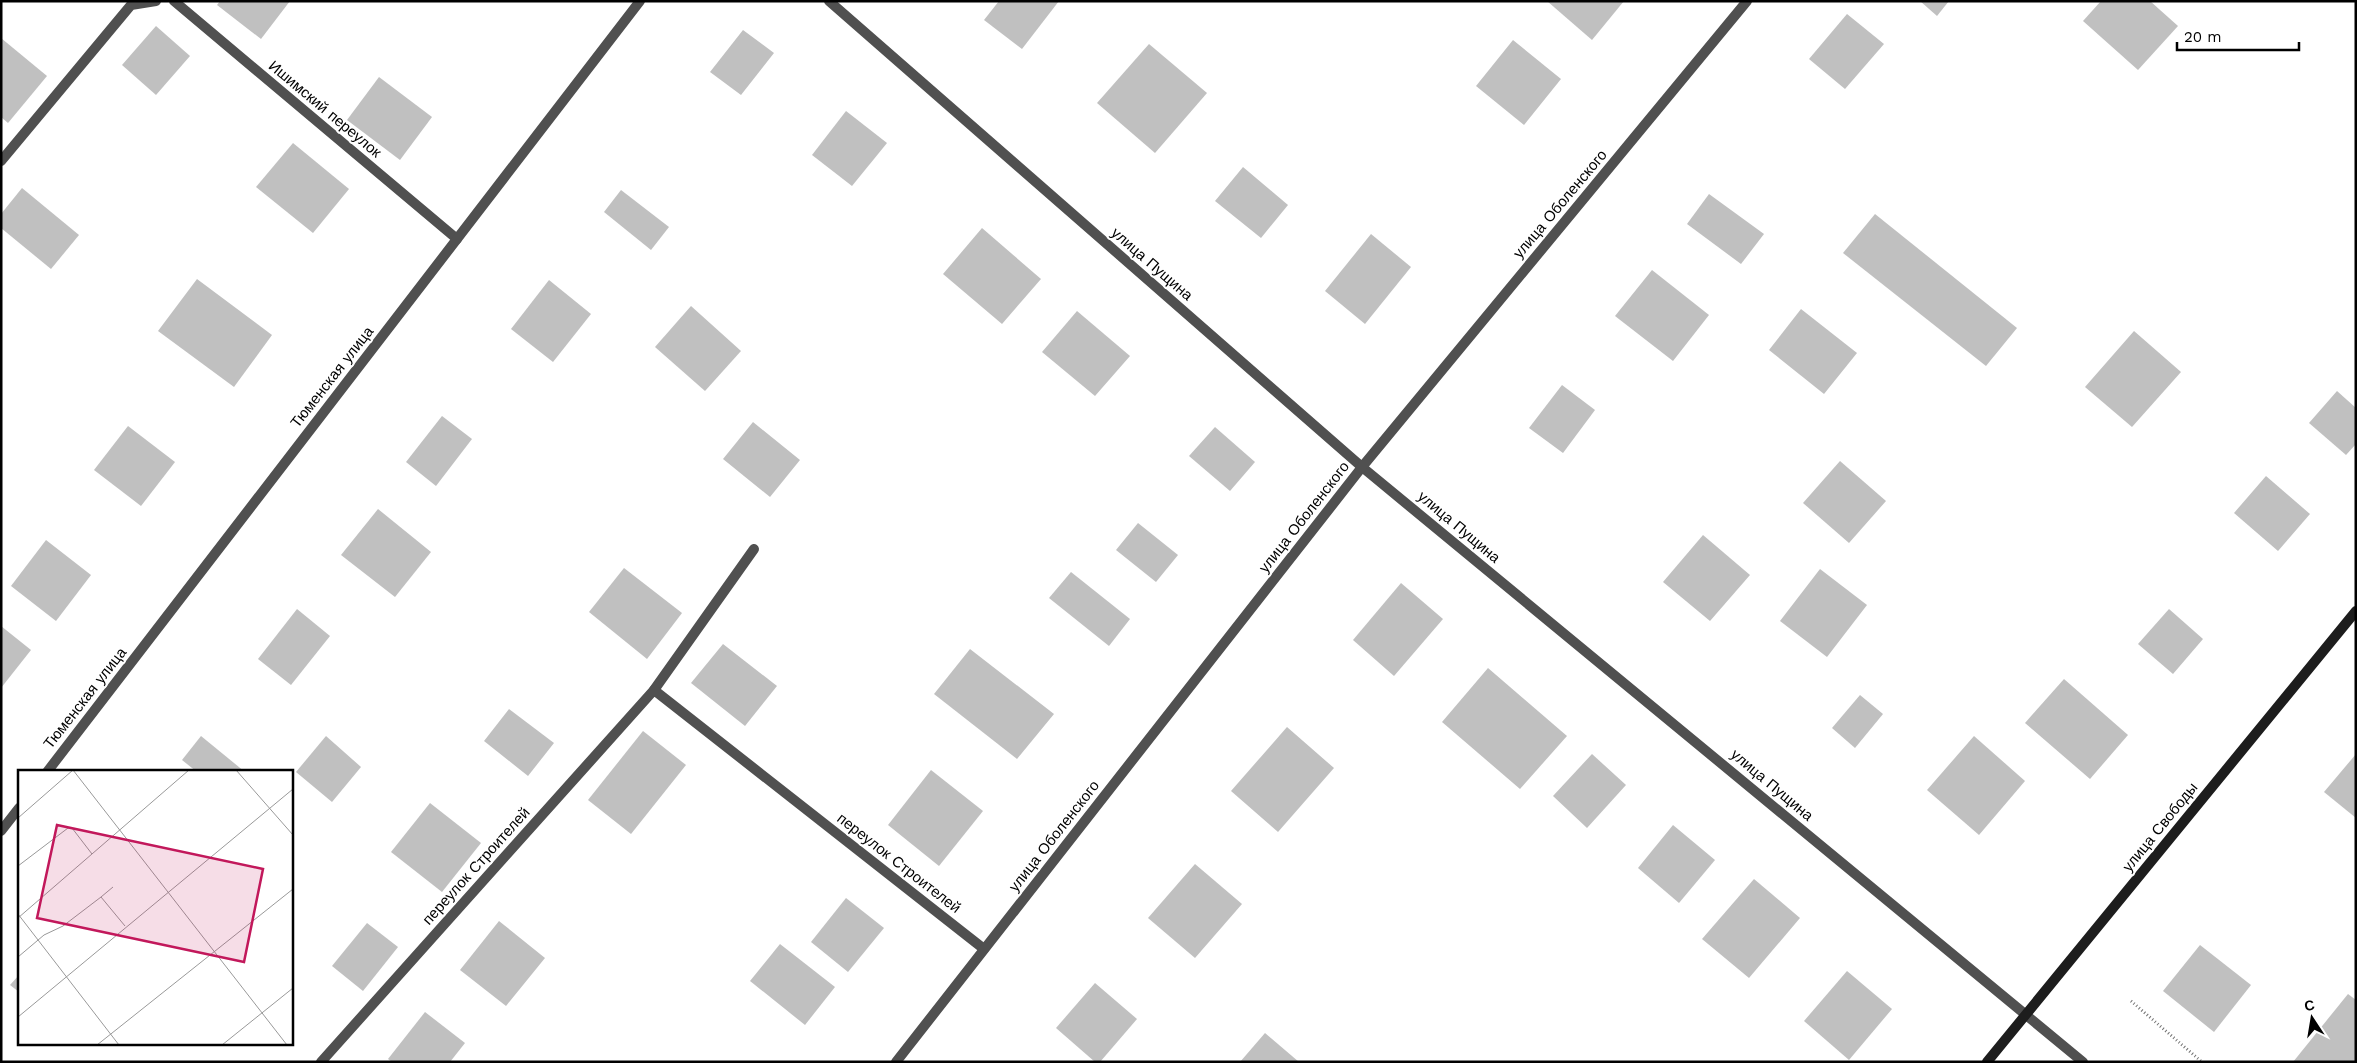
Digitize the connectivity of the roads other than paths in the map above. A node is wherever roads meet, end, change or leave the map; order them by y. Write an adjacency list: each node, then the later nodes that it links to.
1 (156, 1): 6 (street)
2 (174, 1): 7 (street, Ишимский переулок)
3 (640, 1): 7 (street, Тюменская улица)
4 (828, 1): 8 (street, улица Пущина)
5 (1747, 1): 8 (street, улица Оболенского)
6 (1, 161)
7 (457, 239): 12 (street, Тюменская улица)
8 (1362, 467): 15 (street, улица Оболенского); 16 (street, улица Пущина)
9 (754, 548): 11 (street, переулок Строителей)
10 (2356, 611): 16 (street, улица Свободы)
11 (654, 690): 15 (street, переулок Строителей); 17 (street, переулок Строителей)
12 (49, 770)
13 (18, 809): 14 (street)
14 (1, 831)
15 (984, 949): 18 (street, улица Оболенского)
16 (2026, 1014): 19 (street, улица Свободы); 20 (street, улица Пущина)
17 (321, 1062)
18 (896, 1062)
19 (1987, 1062)
20 (2083, 1062)

